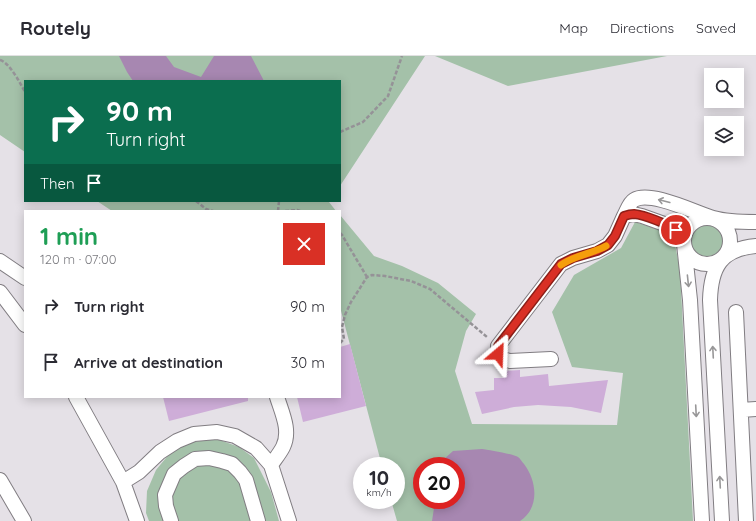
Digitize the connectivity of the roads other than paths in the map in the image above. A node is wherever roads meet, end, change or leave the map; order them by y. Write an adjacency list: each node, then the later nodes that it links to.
1 (624, 216): 2 (street, one-way to 1); 4 (street); 12 (street)
2 (714, 218): 3 (street); 4 (street); 6 (street)
3 (756, 222)
4 (684, 244): 6 (street); 25 (street, one-way to 25)
5 (756, 246): 6 (street)
6 (724, 257): 26 (street, one-way to 6)
7 (0, 261): 8 (street)
8 (24, 277)
9 (0, 292): 11 (street)
10 (736, 312): 16 (street)
11 (24, 325)
12 (551, 359)
13 (77, 398): 19 (street)
14 (278, 398): 17 (street)
15 (756, 409): 16 (street)
16 (742, 410): 27 (street)
17 (270, 466): 19 (street); 24 (street)
18 (0, 480): 20 (street)
19 (123, 482): 21 (street)
20 (24, 521)
21 (137, 521)
22 (171, 521): 23 (street)
23 (258, 521)
24 (289, 521)
25 (702, 521)
26 (722, 521)
27 (746, 521)

